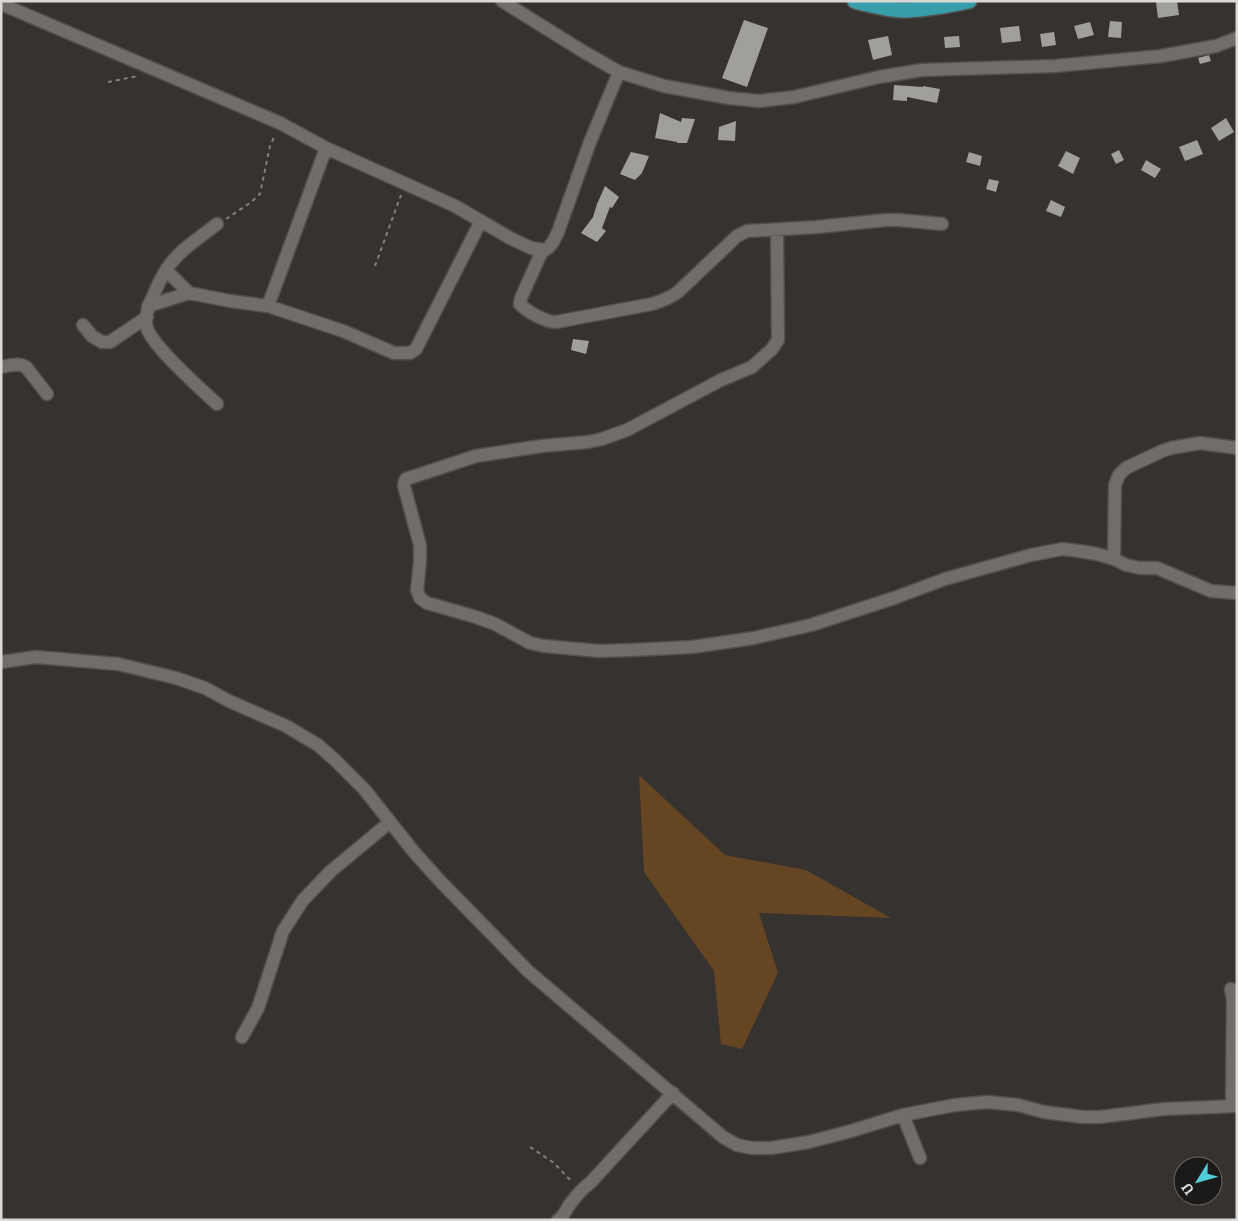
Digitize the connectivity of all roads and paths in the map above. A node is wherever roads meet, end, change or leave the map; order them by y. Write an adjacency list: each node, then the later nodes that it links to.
1 (502, 1): 7 (street)
2 (855, 1): 3 (highway)
3 (970, 1)
4 (1, 4): 6 (street)
5 (1237, 38): 7 (street)
6 (153, 69): 8 (path); 9 (street)
7 (619, 72): 16 (street)
8 (108, 82)
9 (280, 124): 10 (street); 13 (path)
10 (326, 148): 11 (street); 20 (street)
11 (405, 184): 12 (street); 17 (path)
12 (481, 221): 16 (street); 20 (street)
13 (217, 224): 18 (street)
14 (942, 224): 15 (street)
15 (778, 230): 16 (street); 27 (street)
16 (542, 251)
17 (375, 266)
18 (166, 270): 19 (street); 21 (street)
19 (189, 293): 20 (street); 21 (street)
20 (268, 306)
21 (148, 312): 22 (street); 25 (street)
22 (83, 325)
23 (1, 368): 24 (street)
24 (47, 394)
25 (217, 404)
26 (1237, 448): 27 (street)
27 (1114, 559): 28 (street)
28 (1237, 593)
29 (1, 662): 30 (street)
30 (390, 822): 32 (street); 33 (street)
31 (1231, 989): 34 (street)
32 (242, 1037)
33 (673, 1093): 35 (street); 38 (street)
34 (1235, 1106): 35 (street)
35 (903, 1115): 37 (street)
36 (530, 1147): 38 (path)
37 (920, 1158)
38 (583, 1188): 39 (street)
39 (558, 1220)

